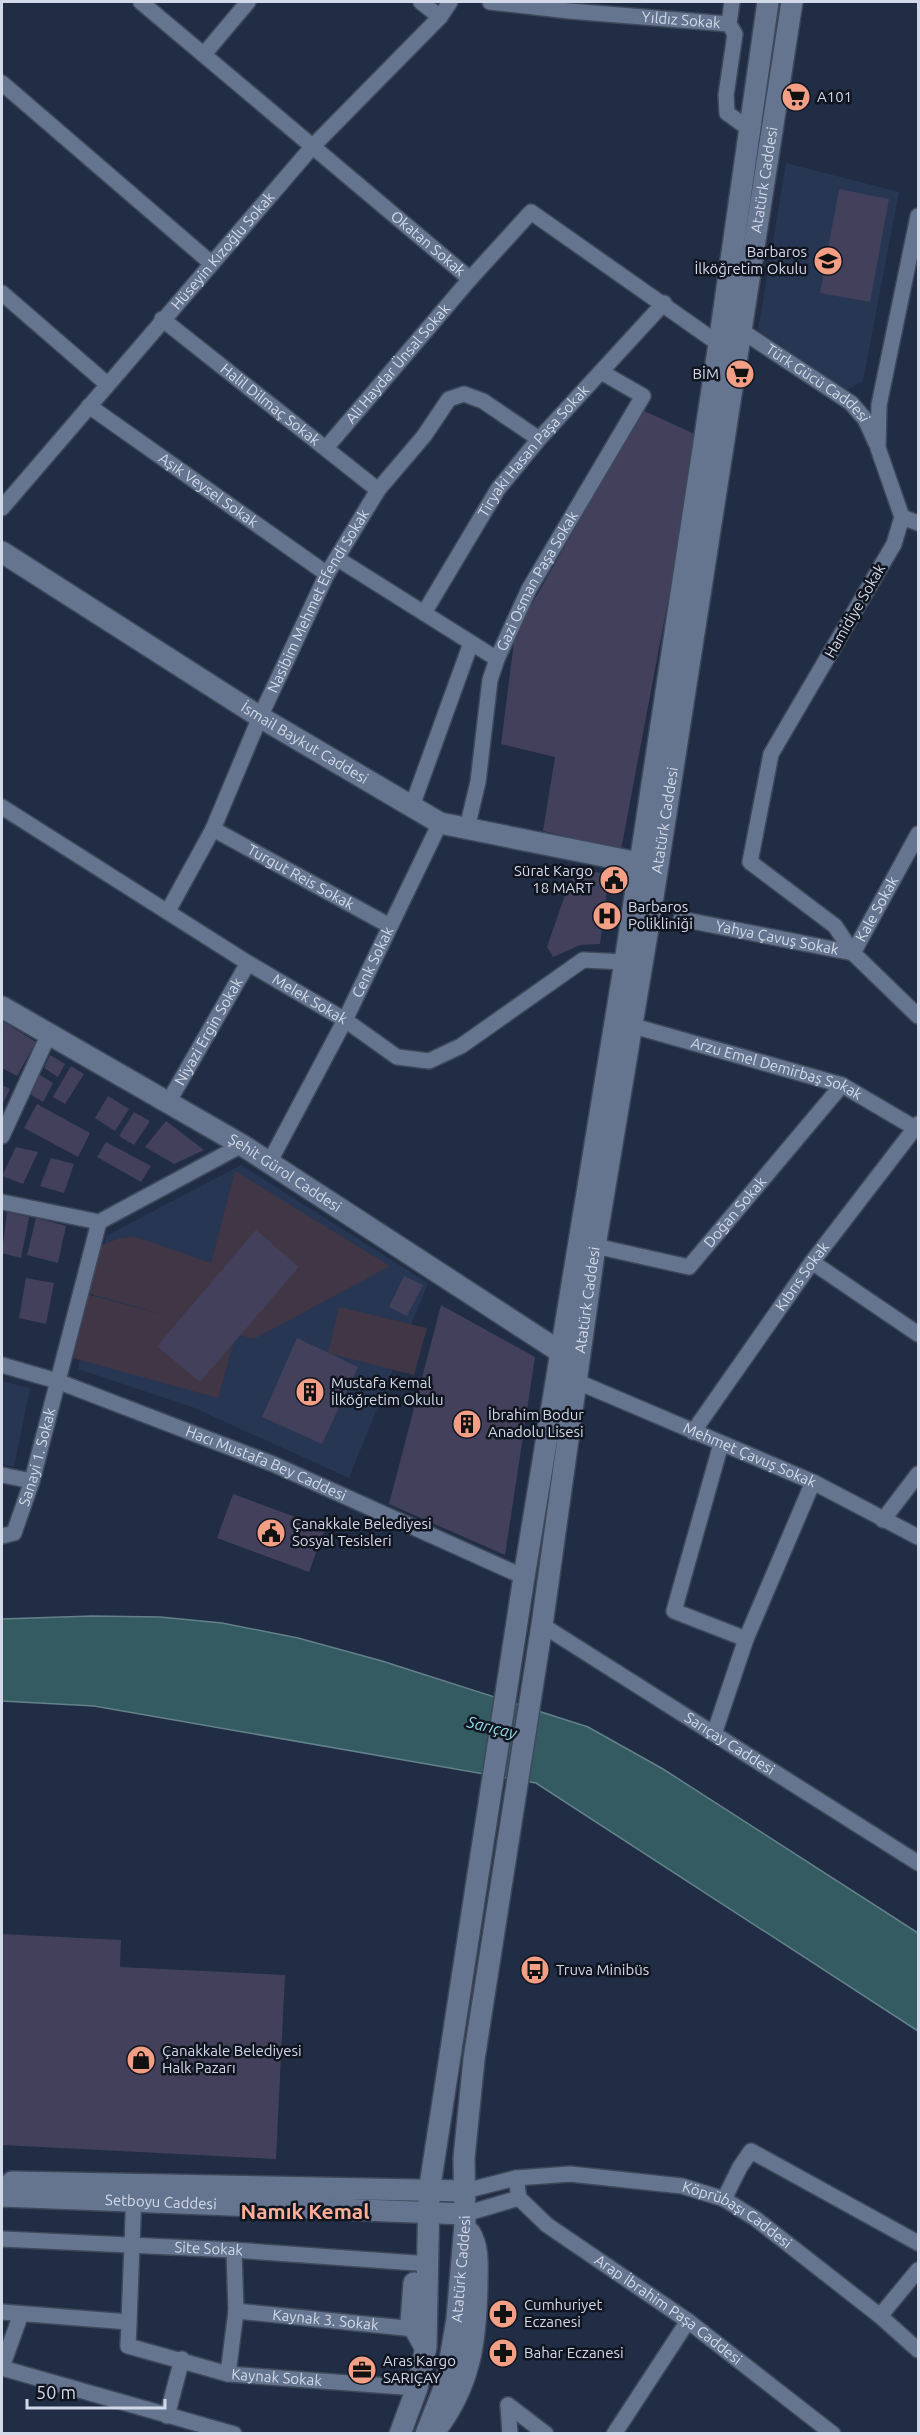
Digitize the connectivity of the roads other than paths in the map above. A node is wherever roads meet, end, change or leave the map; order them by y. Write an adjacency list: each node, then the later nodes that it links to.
1 (141, 2): 12 (street, Okatan Sokak)
2 (248, 2): 12 (street)
3 (421, 2): 10 (street)
4 (450, 2): 10 (street, Hüseyin Kızoğlu Sokak)
5 (490, 2): 9 (street, Yıldız Sokak)
6 (732, 2): 11 (street)
7 (768, 2): 14 (main road, Atatürk Caddesi)
8 (792, 2): 22 (main road, Atatürk Caddesi)
9 (569, 6): 11 (street, Yıldız Sokak)
10 (440, 16): 15 (street, Hüseyin Kızoğlu Sokak)
11 (729, 24): 14 (street)
12 (205, 52): 15 (street, Okatan Sokak)
13 (2, 82): 17 (street)
14 (749, 129): 23 (main road, Atatürk Caddesi)
15 (313, 147): 17 (street, Hüseyin Kızoğlu Sokak); 18 (street, Okatan Sokak)
16 (918, 216): 29 (street)
17 (211, 262): 21 (street, Hüseyin Kızoğlu Sokak)
18 (470, 279): 20 (street, Okatan Sokak); 28 (street, Ali Haydar Ünsal Sokak)
19 (2, 293): 25 (street)
20 (664, 303): 23 (street, Okatan Sokak); 24 (street, Tiryaki Hasan Paşa Sokak)
21 (162, 319): 25 (street, Hüseyin Kızoğlu Sokak); 28 (street, Halil Dilmaç Sokak)
22 (742, 331): 29 (street, Türk Gücü Caddesi); 57 (main road, Atatürk Caddesi)
23 (719, 344): 47 (main road, Atatürk Caddesi)
24 (603, 373): 27 (street, Tiryaki Hasan Paşa Sokak); 39 (street, Gazi Osman Paşa Sokak)
25 (107, 384): 26 (street, Hüseyin Kızoğlu Sokak)
26 (89, 406): 31 (street, Hüseyin Kızoğlu Sokak); 36 (street, Aşık Veysel Sokak)
27 (539, 439): 30 (street, Nasibim Mehmet Efendi Sokak); 37 (street, Tiryaki Hasan Paşa Sokak)
28 (326, 448): 30 (street, Halil Dilmaç Sokak)
29 (878, 448): 32 (street)
30 (378, 490): 35 (street, Nasibim Mehmet Efendi Sokak)
31 (2, 508)
32 (902, 517): 33 (street); 51 (street, Hamidiye Sokak)
33 (918, 523)
34 (2, 552): 40 (main road, İsmail Baykut Caddesi)
35 (338, 559): 36 (street, Nasibim Mehmet Efendi Sokak); 37 (street)
36 (327, 574): 40 (street, Nasibim Mehmet Efendi Sokak)
37 (424, 613): 38 (street)
38 (471, 643): 39 (street); 41 (street)
39 (497, 659): 44 (street, Gazi Osman Paşa Sokak)
40 (260, 717): 41 (main road, İsmail Baykut Caddesi); 45 (street, Nasibim Mehmet Efendi Sokak)
41 (412, 806): 43 (main road, İsmail Baykut Caddesi)
42 (2, 807): 48 (street, Melek Sokak)
43 (440, 823): 44 (main road, İsmail Baykut Caddesi); 50 (street, Cenk Sokak)
44 (467, 828): 47 (main road, İsmail Baykut Caddesi)
45 (213, 829): 48 (street, Nasibim Mehmet Efendi Sokak); 50 (street, Turgut Reis Sokak)
46 (918, 834): 51 (street, Kale Sokak)
47 (639, 863): 52 (main road, Atatürk Caddesi)
48 (168, 911): 53 (street, Melek Sokak)
49 (681, 919): 51 (street, Yahya Çavuş Sokak)
50 (390, 926): 56 (street, Cenk Sokak)
51 (853, 953): 55 (street, Yahya Çavuş Sokak)
52 (625, 962): 56 (street, Melek Sokak); 70 (main road, Atatürk Caddesi)
53 (248, 963): 56 (street, Melek Sokak); 60 (street, Niyazi Ergin Sokak)
54 (2, 1007): 58 (main road, Şehit Gürol Caddesi)
55 (918, 1016)
56 (345, 1020): 64 (street, Cenk Sokak)
57 (630, 1025): 59 (street, Arzu Emel Demirbaş Sokak); 67 (main road, Atatürk Caddesi)
58 (48, 1036): 60 (main road, Şehit Gürol Caddesi); 62 (street)
59 (842, 1085): 61 (street, Arzu Emel Demirbaş Sokak); 67 (street, Doğan Sokak)
60 (169, 1101): 63 (main road, Şehit Gürol Caddesi)
61 (917, 1126): 68 (street, Kıbrıs Sokak)
62 (2, 1136)
63 (242, 1145): 64 (main road, Şehit Gürol Caddesi); 66 (street)
64 (269, 1162): 70 (main road, Şehit Gürol Caddesi)
65 (2, 1202): 66 (street)
66 (99, 1222): 72 (street, Sanayi 1. Sokak)
67 (595, 1246): 73 (main road, Atatürk Caddesi)
68 (812, 1262): 69 (street); 74 (street, Kıbrıs Sokak)
69 (918, 1334)
70 (562, 1353): 73 (street); 83 (main road, Atatürk Caddesi)
71 (2, 1365): 72 (street, Hacı Mustafa Bey Caddesi)
72 (57, 1381): 78 (street, Sanayi 1. Sokak); 83 (street, Hacı Mustafa Bey Caddesi)
73 (578, 1382): 74 (street, Mehmet Çavuş Sokak); 84 (main road, Atatürk Caddesi)
74 (693, 1432): 75 (street, Mehmet Çavuş Sokak)
75 (721, 1444): 79 (street, Mehmet Çavuş Sokak); 85 (street)
76 (918, 1474): 80 (street)
77 (2, 1475): 78 (street)
78 (32, 1481): 81 (street, Sanayi 1. Sokak)
79 (813, 1482): 80 (street, Mehmet Çavuş Sokak); 85 (street)
80 (883, 1520): 82 (street, Mehmet Çavuş Sokak)
81 (8, 1534)
82 (918, 1537)
83 (524, 1577): 91 (main road, Atatürk Caddesi)
84 (542, 1625): 86 (street, Sarıçay Caddesi); 90 (main road, Atatürk Caddesi)
85 (746, 1639): 86 (street)
86 (714, 1734): 87 (street, Sarıçay Caddesi)
87 (918, 1863)
88 (516, 2178): 90 (street, Köprübaşı Caddesi); 94 (street); 95 (street, Köprübaşı Caddesi)
89 (2, 2182): 92 (main road, Setboyu Caddesi)
90 (465, 2191): 91 (main road, Setboyu Caddesi); 97 (main road, Atatürk Caddesi)
91 (429, 2192): 92 (main road, Setboyu Caddesi); 96 (main road, Atatürk Caddesi)
92 (134, 2195): 93 (main road, Setboyu Caddesi); 96 (main road, Setboyu Caddesi); 101 (street)
93 (2, 2196)
94 (519, 2198): 97 (street); 109 (street, Arap İbrahim Paşa Caddesi)
95 (724, 2199): 100 (street); 108 (street, Köprübaşı Caddesi)
96 (429, 2214): 97 (main road, Setboyu Caddesi); 99 (main road, Atatürk Caddesi)
97 (465, 2219): 121 (main road, Atatürk Caddesi); 122 (main road)
98 (2, 2239): 101 (street, Site Sokak)
99 (428, 2241): 103 (main road); 112 (main road, Atatürk Caddesi)
100 (918, 2243)
101 (133, 2245): 102 (street, Site Sokak); 110 (street)
102 (234, 2250): 103 (street, Site Sokak); 105 (street)
103 (416, 2264): 111 (main road)
104 (918, 2270): 108 (street)
105 (236, 2311): 111 (street, Kaynak 3. Sokak); 116 (street)
106 (2, 2312): 107 (street)
107 (21, 2314): 110 (street); 115 (street)
108 (880, 2316): 113 (street, Köprübaşı Caddesi)
109 (688, 2320): 125 (street); 126 (street, Arap İbrahim Paşa Caddesi)
110 (129, 2322): 114 (street, Kaynak Sokak)
111 (408, 2328): 112 (main road)
112 (426, 2347): 117 (main road, Atatürk Caddesi)
113 (918, 2350)
114 (182, 2359): 116 (street, Kaynak Sokak); 118 (street)
115 (2, 2368): 118 (street)
116 (228, 2374): 117 (street, Kaynak Sokak)
117 (417, 2388): 120 (main road, Atatürk Caddesi)
118 (167, 2416): 119 (street)
119 (234, 2433)
120 (400, 2433)
121 (426, 2433)
122 (432, 2433)
123 (510, 2433): 124 (street)
124 (546, 2433)
125 (614, 2433)
126 (832, 2433)

